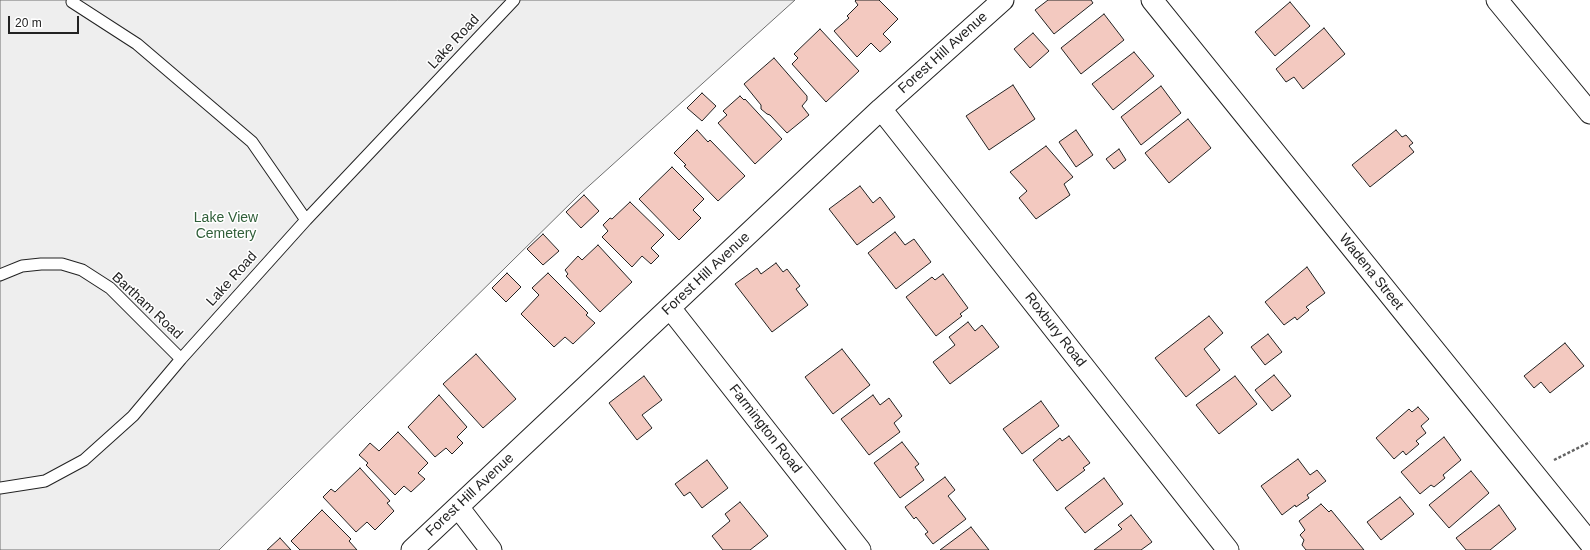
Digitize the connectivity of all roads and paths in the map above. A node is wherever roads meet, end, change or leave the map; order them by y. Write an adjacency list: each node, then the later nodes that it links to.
1 (514, 0): 8 (lane, Lake Road)
2 (1003, 0): 6 (street, Forest Hill Avenue)
3 (1152, 0): 16 (street, Wadena Street)
4 (1497, 0): 7 (street)
5 (72, 2): 8 (lane)
6 (881, 109): 10 (street, Forest Hill Avenue); 20 (street, Roxbury Road)
7 (1590, 112)
8 (306, 220): 11 (lane, Lake Road)
9 (0, 275): 11 (lane, Bartham Road)
10 (670, 308): 15 (street, Forest Hill Avenue); 19 (street, Farmington Road)
11 (181, 359): 14 (lane, Lake Road)
12 (1590, 442): 13 (path)
13 (1554, 460)
14 (0, 488)
15 (458, 507): 17 (street, Forest Hill Avenue); 18 (street)
16 (1590, 543)
17 (412, 550)
18 (491, 550)
19 (860, 550)
20 (1228, 550)

